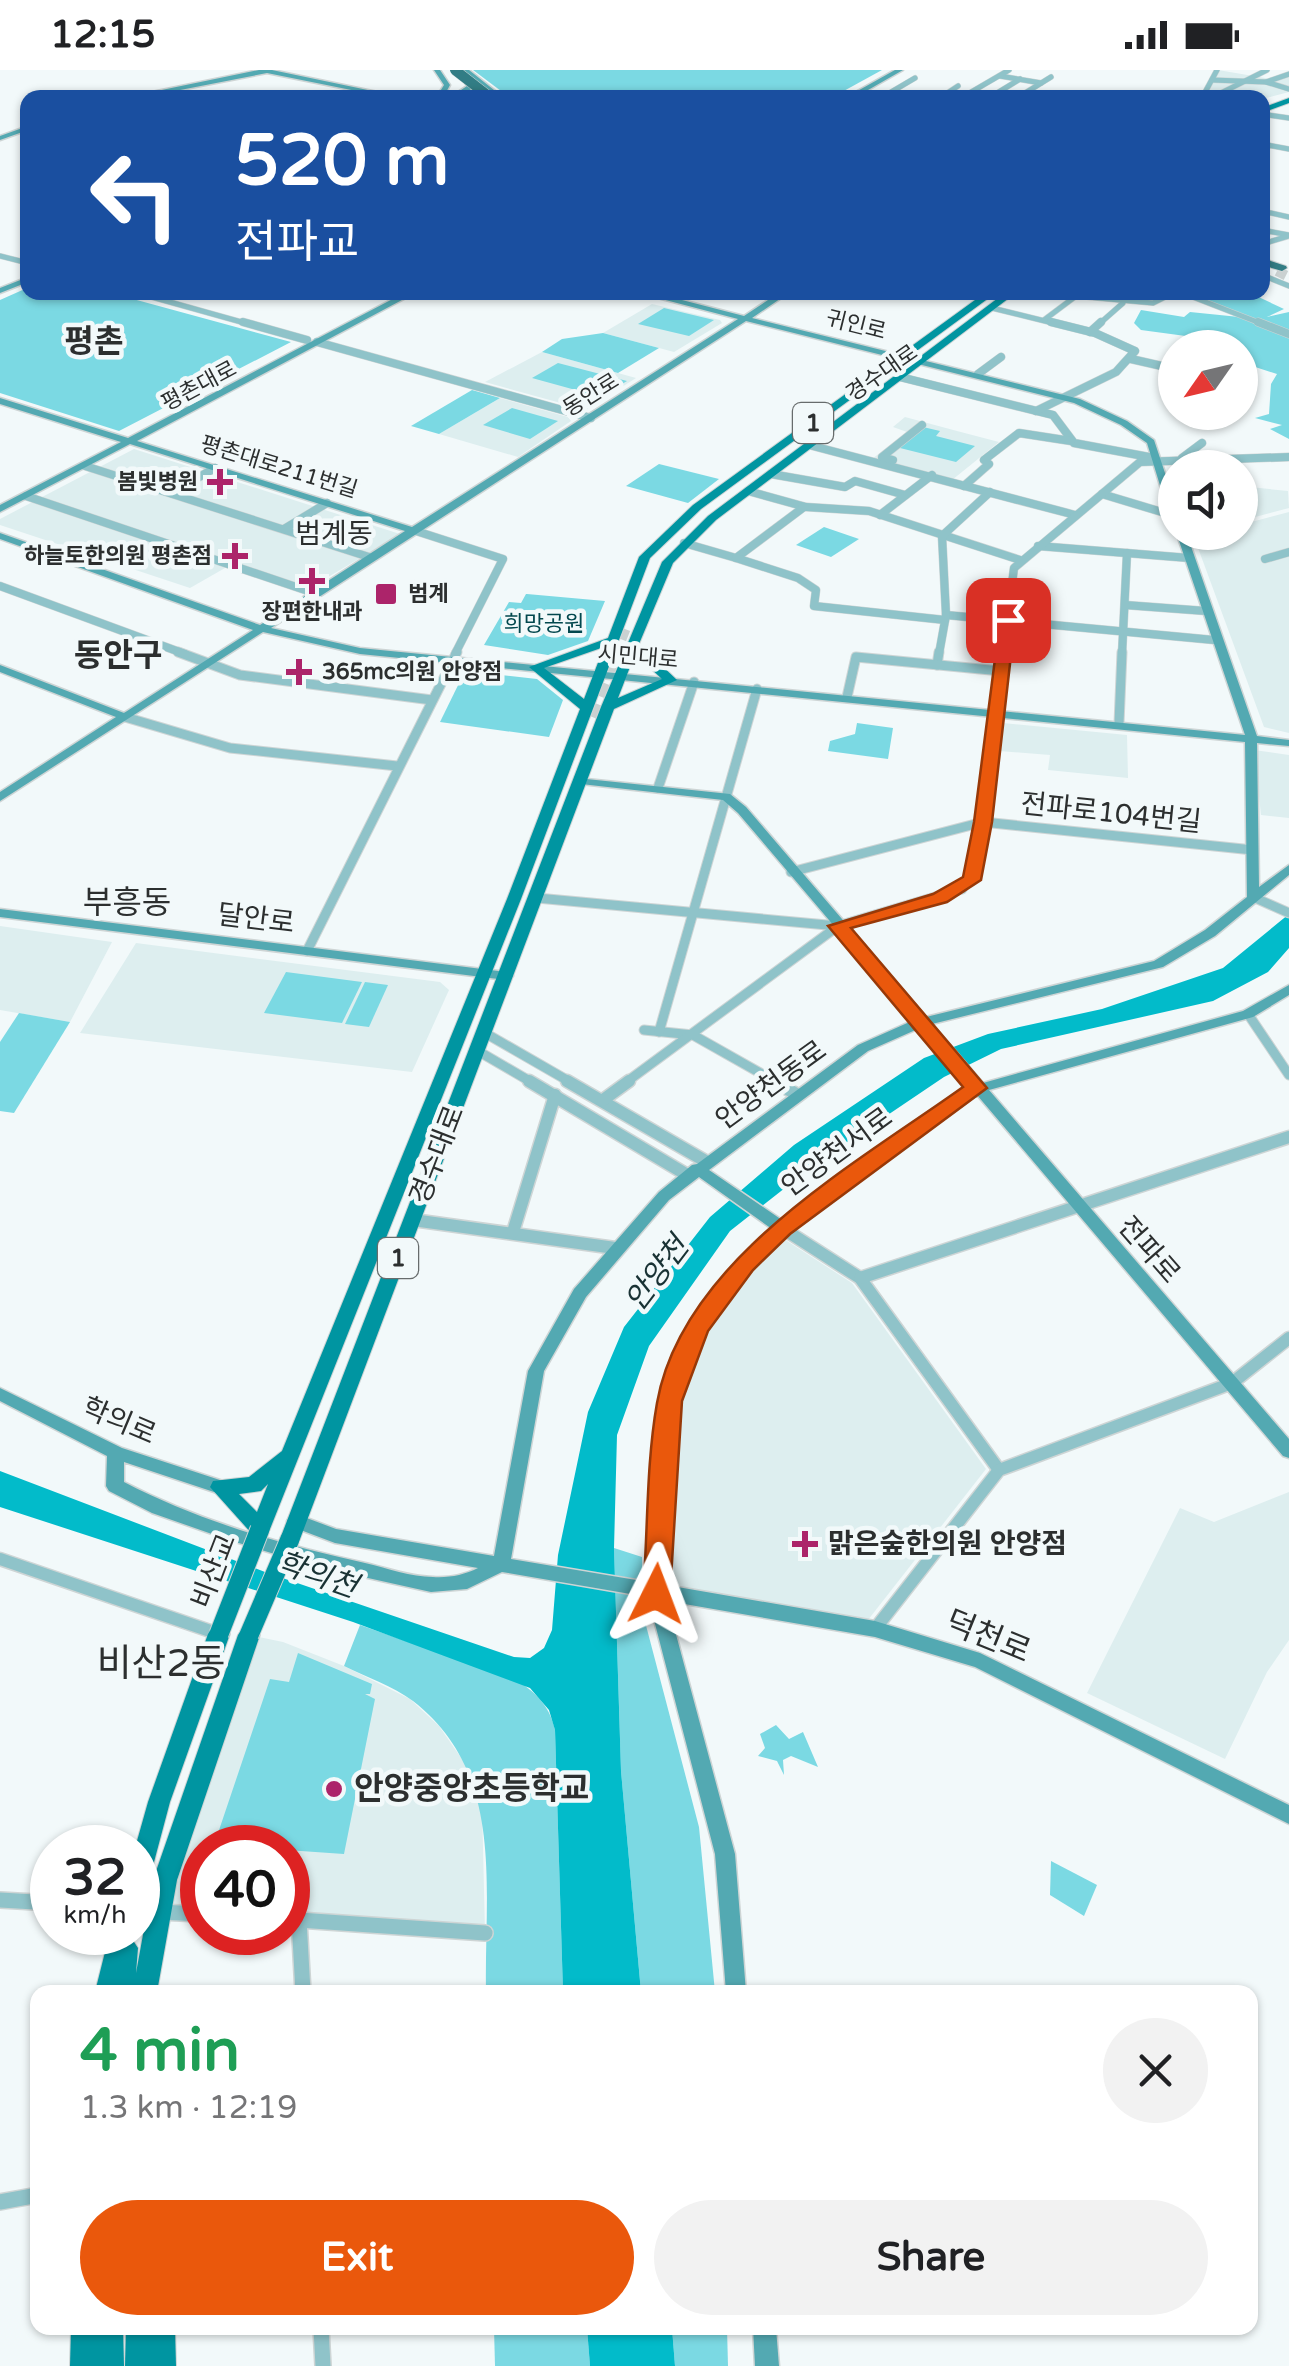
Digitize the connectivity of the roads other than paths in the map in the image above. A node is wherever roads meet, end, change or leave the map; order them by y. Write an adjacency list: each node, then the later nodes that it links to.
1 (280, 70): 7 (street)
2 (438, 70): 23 (highway)
3 (460, 70): 14 (street); 25 (highway, bridge)
4 (1010, 70): 9 (street); 16 (street)
5 (1217, 70): 12 (street)
6 (1267, 70): 13 (street)
7 (259, 71): 19 (street); 20 (street); 21 (street)
8 (893, 71): 26 (street); 27 (street); 28 (street)
9 (1000, 76): 11 (street); 18 (street)
10 (1287, 76): 15 (street)
11 (1020, 80): 16 (street); 31 (street)
12 (1212, 80): 13 (street); 33 (street)
13 (1244, 81): 15 (street); 34 (street)
14 (471, 82): 22 (street); 24 (street)
15 (1266, 82): 35 (street)
16 (1041, 83): 32 (street)
17 (958, 86): 29 (street)
18 (976, 89): 30 (street)
19 (165, 90)
20 (348, 90)
21 (360, 90)
22 (462, 90)
23 (467, 90)
24 (483, 90)
25 (485, 90)
26 (854, 90)
27 (862, 90)
28 (894, 90)
29 (952, 90)
30 (979, 90)
31 (1002, 90)
32 (1028, 90)
33 (1206, 90)
34 (1227, 90)
35 (1289, 97)
36 (0, 129): 38 (street)
37 (20, 130): 38 (street)
38 (14, 132): 39 (street); 40 (street)
39 (20, 134)
40 (0, 138)
41 (1270, 267): 42 (highway)
42 (1279, 270)
43 (163, 300): 60 (street)
44 (384, 300): 60 (street, 평촌대로)
45 (397, 300): 60 (street, 평촌대로)
46 (677, 300): 56 (street, 귀인로)
47 (774, 300): 56 (street, 동안로)
48 (982, 300): 61 (main road, 경수대로 / 1)
49 (1002, 300): 55 (main road, 경수대로 / 1)
50 (1071, 300): 57 (street)
51 (1103, 300): 54 (street)
52 (1162, 300): 54 (street)
53 (1198, 300): 59 (street)
54 (1123, 303): 58 (street)
55 (992, 308): 57 (street); 64 (main road, 경수대로 / 1)
56 (747, 319): 61 (street, 귀인로); 73 (street, 동안로)
57 (1044, 320): 58 (street)
58 (1090, 332): 63 (street)
59 (1289, 334)
60 (312, 341): 73 (street); 75 (street, 평촌대로)
61 (904, 356): 64 (street, 귀인로); 88 (main road, 경수대로 / 1)
62 (1001, 356): 66 (street)
63 (1131, 359): 65 (street); 68 (street)
64 (922, 361): 66 (street, 귀인로); 67 (main road, 경수대로 / 1)
65 (1158, 365)
66 (978, 374): 68 (street, 귀인로)
67 (900, 377): 72 (street); 78 (main road, 경수대로 / 1)
68 (1064, 396): 72 (street); 82 (street, 귀인로)
69 (0, 401): 70 (street, 평촌대로211번길)
70 (13, 405): 71 (street); 75 (street, 평촌대로211번길)
71 (0, 411)
72 (1036, 411): 76 (street)
73 (591, 418): 103 (street, 동안로)
74 (922, 425): 86 (street)
75 (124, 440): 83 (street, 평촌대로); 84 (street, 평촌대로211번길); 95 (street, 평촌대로)
76 (1070, 441): 82 (street); 87 (street)
77 (1202, 443): 79 (street)
78 (809, 445): 85 (main road, 경수대로 / 1); 86 (street)
79 (1193, 450)
80 (1258, 457): 81 (street)
81 (1289, 457)
82 (1158, 459): 92 (street)
83 (84, 466): 90 (street); 94 (street, 평촌대로)
84 (215, 468): 90 (street); 96 (street, 평촌대로211번길)
85 (771, 474): 91 (main road, 경수대로 / 1); 93 (street)
86 (929, 477): 87 (street); 93 (street)
87 (964, 486): 89 (street)
88 (723, 490): 125 (main road, 경수대로 / 1); 127 (main road, 경수대로)
89 (990, 492): 101 (street); 105 (street)
90 (172, 493): 102 (street)
91 (745, 493): 97 (street); 106 (main road, 경수대로); 125 (main road, 경수대로 / 1)
92 (1102, 494): 99 (street); 101 (street)
93 (905, 495): 100 (street)
94 (26, 496): 98 (street, 평촌대로); 117 (street)
95 (0, 499)
96 (328, 503): 102 (street); 103 (street, 평촌대로211번길)
97 (804, 506): 100 (street); 112 (street)
98 (0, 509)
99 (1158, 512)
100 (880, 515): 105 (street)
101 (1076, 516): 107 (street)
102 (284, 529): 111 (street)
103 (416, 531): 111 (street, 동안로); 119 (street, 동안로); 128 (street)
104 (0, 536): 123 (street, 시민대로)
105 (942, 536): 115 (street); 121 (street)
106 (684, 543): 112 (street); 125 (main road, 경수대로)
107 (1038, 546): 110 (street); 115 (street)
108 (1187, 550): 113 (street)
109 (1289, 552): 114 (street)
110 (1127, 553): 113 (street); 118 (street)
111 (369, 557): 117 (street, 동안로)
112 (736, 558): 121 (street)
113 (1189, 558): 120 (street)
114 (1265, 559)
115 (1020, 560): 122 (street)
116 (0, 586): 129 (street)
117 (311, 592): 119 (street, 동안로)
118 (1125, 605): 120 (street); 124 (street)
119 (290, 610): 123 (street, 동안로)
120 (1206, 611): 126 (street)
121 (946, 617): 122 (street); 130 (street)
122 (1008, 620): 124 (street); 133 (street)
123 (260, 629): 128 (street, 시민대로); 129 (street, 동안로)
124 (1124, 630): 126 (street); 144 (street)
125 (630, 635): 135 (main road, 경수대로); 136 (main road)
126 (1214, 640): 145 (street)
127 (610, 641): 131 (main road); 134 (main road, 경수대로)
128 (456, 660): 131 (street, 시민대로); 140 (street)
129 (210, 662): 140 (street); 143 (street, 동안로)
130 (937, 665): 133 (street); 139 (street)
131 (534, 667): 134 (street, 시민대로); 142 (main road)
132 (0, 668): 143 (street)
133 (1001, 671): 141 (street)
134 (600, 673): 135 (street, 시민대로); 142 (main road, 경수대로)
135 (620, 676): 136 (street, 시민대로); 142 (main road, 경수대로)
136 (671, 680): 137 (street, 시민대로); 142 (main road)
137 (694, 682): 138 (street, 시민대로); 149 (street)
138 (757, 689): 139 (street, 시민대로); 151 (street)
139 (846, 697): 141 (street, 시민대로)
140 (432, 700): 147 (street)
141 (996, 711): 144 (street, 시민대로); 152 (street)
142 (595, 712): 148 (main road, 경수대로); 156 (main road, 경수대로 / 1); 163 (main road, 경수대로 / 1)
143 (124, 717): 147 (street); 150 (street, 동안로)
144 (1119, 723): 145 (street, 시민대로)
145 (1250, 736): 146 (street, 시민대로); 153 (street)
146 (1289, 743)
147 (397, 766): 162 (street)
148 (581, 780): 149 (street); 156 (main road, 경수대로)
149 (658, 788): 151 (street)
150 (0, 797)
151 (726, 797): 155 (street); 158 (street)
152 (983, 822): 153 (street, 전파로104번길); 155 (street, 전파로104번길); 161 (street)
153 (1253, 850): 157 (street)
154 (1289, 869): 157 (street, 안양천동로)
155 (791, 872): 161 (street)
156 (540, 891): 158 (street); 164 (main road, 경수대로 / 1)
157 (1253, 898): 160 (street); 167 (street, 안양천동로)
158 (692, 912): 161 (street); 169 (street)
159 (0, 913): 162 (street, 달안로)
160 (1289, 913)
161 (838, 926): 167 (street); 170 (street)
162 (307, 951): 163 (street, 달안로)
163 (483, 974): 164 (street, 달안로); 190 (main road, 경수대로 / 1)
164 (506, 976): 171 (main road, 경수대로 / 1)
165 (1289, 989): 166 (street, 안양천서로)
166 (1248, 1014): 172 (street); 173 (street, 안양천서로)
167 (923, 1026): 173 (street, 전파로); 174 (street, 안양천동로)
168 (644, 1030): 169 (street)
169 (659, 1032): 170 (street)
170 (692, 1035): 174 (street); 176 (street)
171 (481, 1042): 175 (street); 176 (street); 180 (main road, 경수대로 / 1)
172 (1289, 1076)
173 (973, 1085): 179 (street, 전파로); 181 (street, 안양천서로)
174 (798, 1095): 178 (street, 안양천동로)
175 (555, 1096): 178 (street); 182 (street)
176 (603, 1100): 178 (street)
177 (1289, 1137): 179 (street)
178 (698, 1169): 181 (street); 183 (street, 안양천동로)
179 (1078, 1207): 184 (street); 186 (street, 전파로)
180 (412, 1220): 182 (street); 194 (main road, 경수대로 / 1)
181 (782, 1228): 184 (street); 199 (street, 안양천서로)
182 (513, 1232): 183 (street)
183 (615, 1248): 197 (street, 안양천동로)
184 (860, 1278): 191 (street)
185 (1289, 1338): 186 (street)
186 (1232, 1383): 188 (street, 전파로); 191 (street)
187 (0, 1394): 189 (street, 학의로)
188 (1289, 1451)
189 (116, 1454): 192 (street, 학의로); 198 (street)
190 (287, 1454): 192 (main road); 193 (main road, 경수대로 / 1)
191 (999, 1470): 200 (street)
192 (220, 1487): 193 (main road)
193 (260, 1529): 201 (main road, 비산교 / 1, bridge)
194 (293, 1530): 195 (street); 206 (main road, 비산교 / 1, bridge)
195 (443, 1554): 197 (street); 198 (street)
196 (0, 1559): 201 (street)
197 (510, 1565): 198 (street); 199 (street, 덕천로)
198 (431, 1585)
199 (648, 1592): 200 (street, 덕천로); 217 (street, 안양천서로)
200 (875, 1629): 202 (street, 덕천로)
201 (219, 1634): 203 (main road, 1)
202 (1289, 1815)
203 (153, 1825)
204 (0, 1900): 205 (street)
205 (30, 1902)
206 (160, 1904)
207 (310, 1921): 208 (street)
208 (485, 1933)
209 (118, 1955): 213 (main road)
210 (124, 1955): 214 (main road)
211 (151, 1955): 215 (main road, 1)
212 (298, 1955): 216 (street)
213 (110, 1985)
214 (123, 1985)
215 (146, 1985)
216 (302, 1985)
217 (735, 1985)
218 (30, 2196): 219 (street)
219 (0, 2202)
220 (86, 2335): 226 (main road)
221 (110, 2335): 227 (main road)
222 (140, 2335): 228 (main road)
223 (162, 2335): 229 (main road)
224 (322, 2335): 230 (street)
225 (766, 2335): 231 (street)
226 (84, 2366)
227 (110, 2366)
228 (139, 2366)
229 (162, 2366)
230 (324, 2366)
231 (768, 2366)

